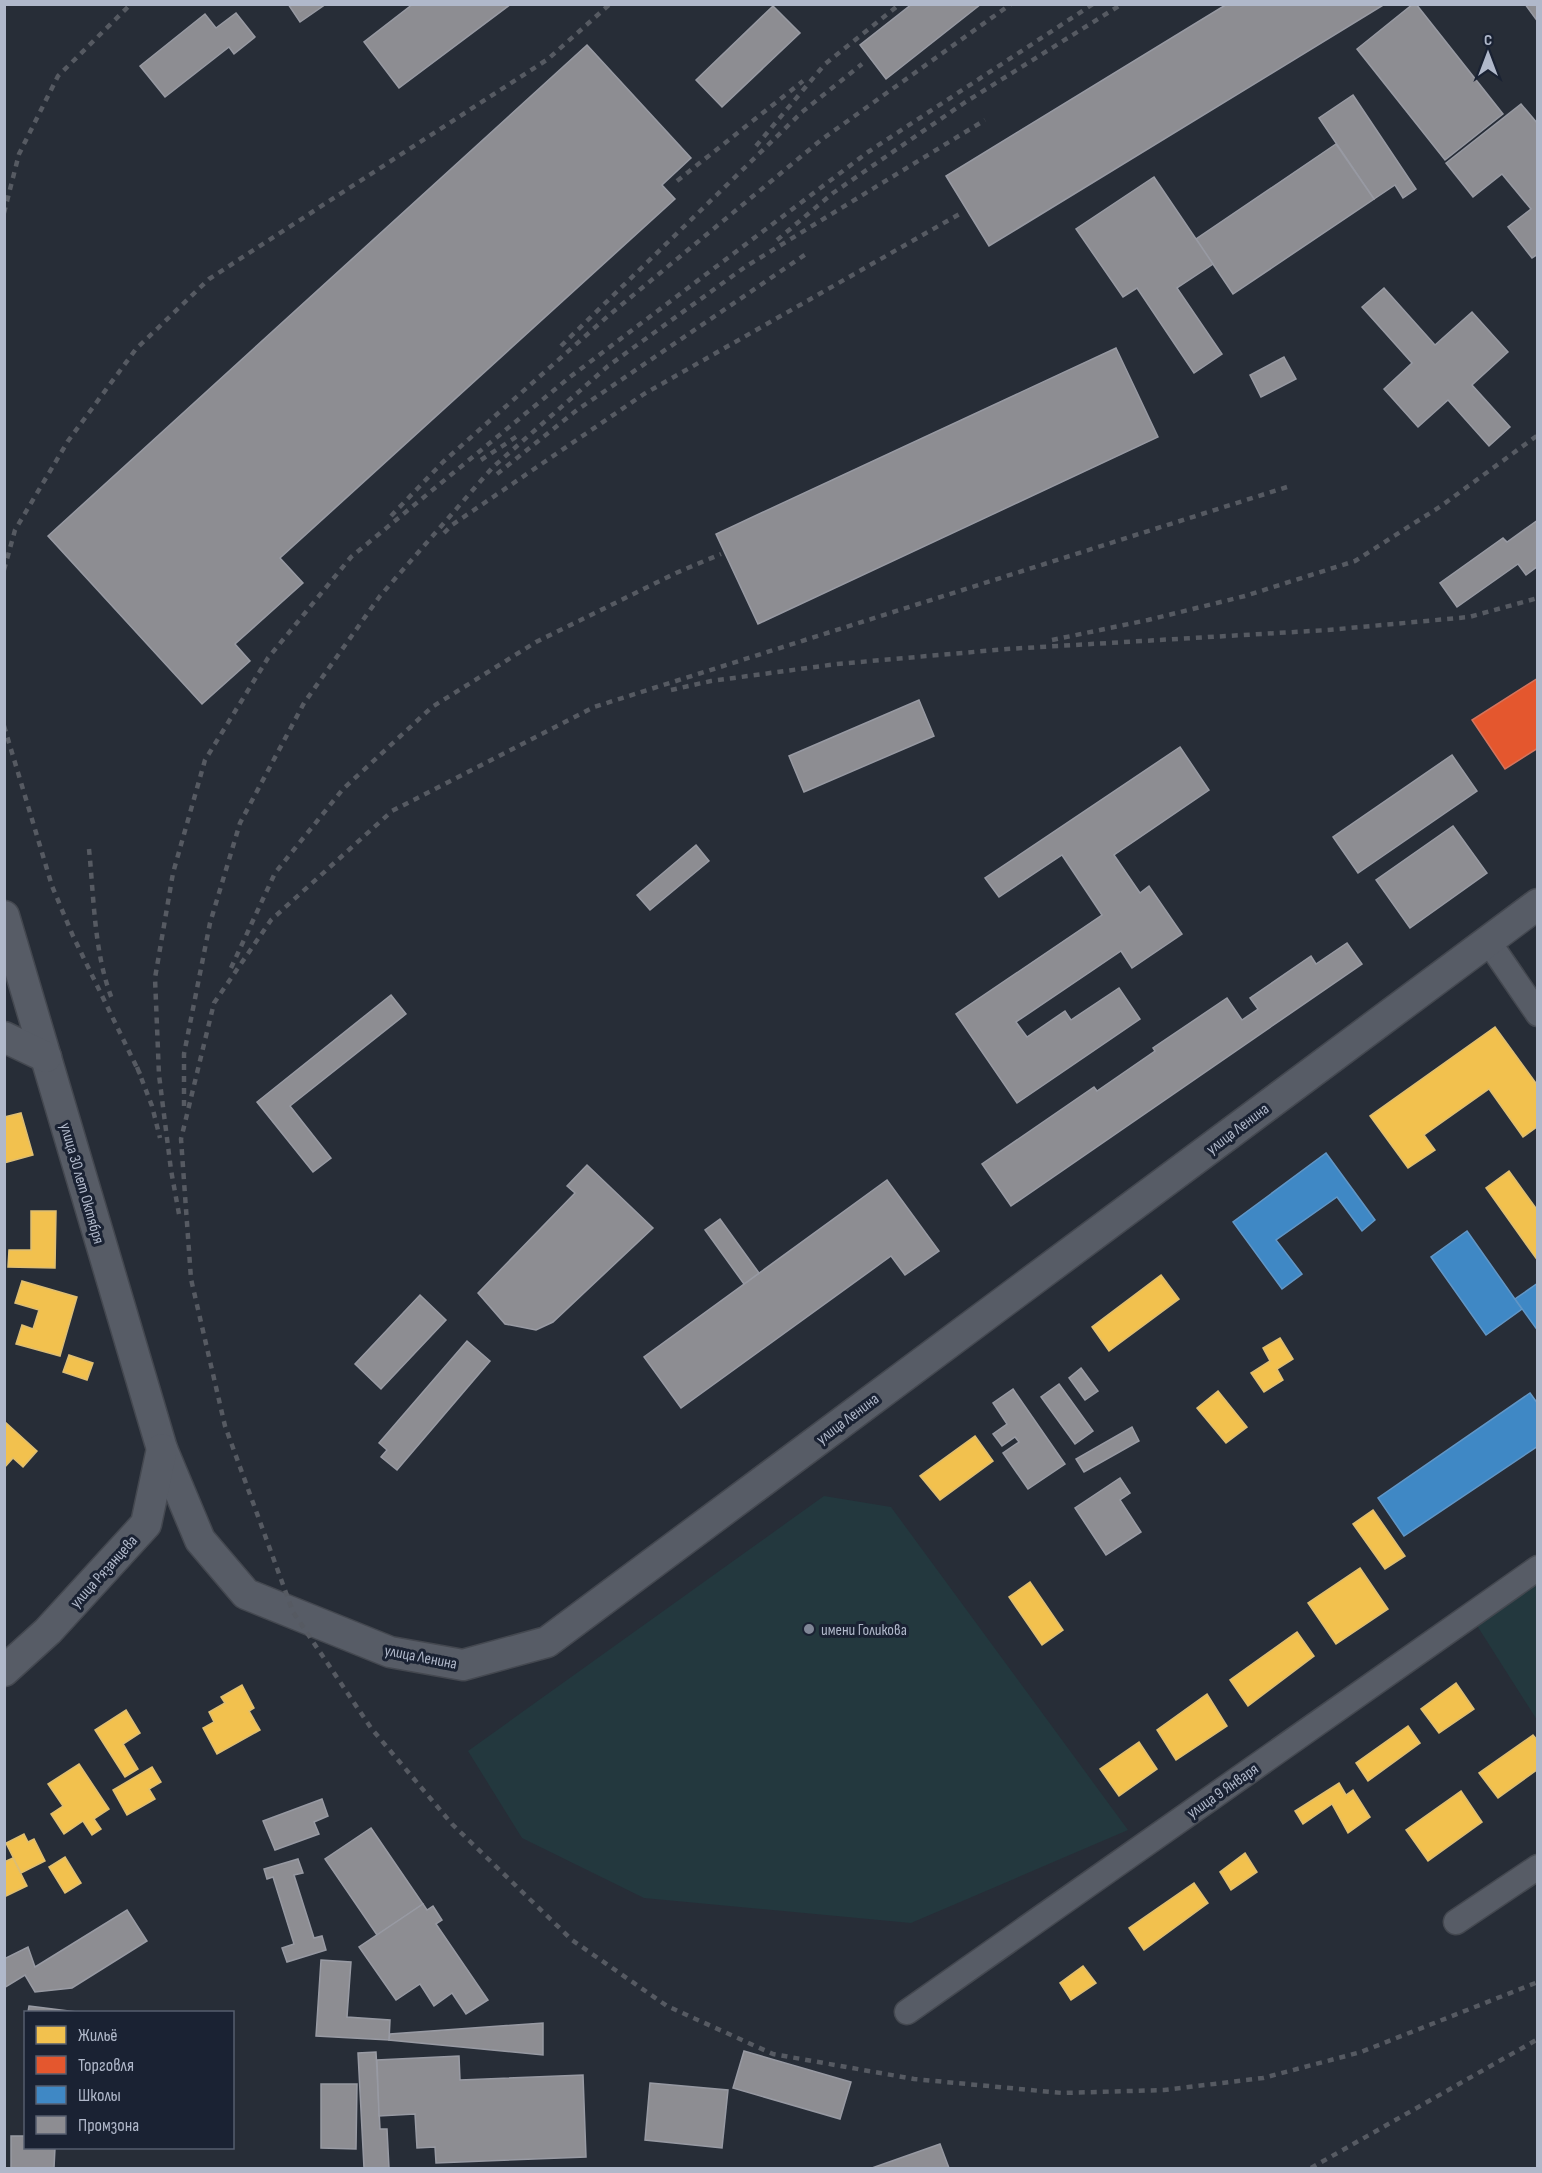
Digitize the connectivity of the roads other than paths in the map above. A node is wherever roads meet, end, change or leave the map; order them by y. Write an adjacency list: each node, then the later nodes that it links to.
1 (1538, 904): 3 (street, улица Ленина)
2 (4, 916): 6 (street, улица 30 лет Октября)
3 (1488, 941): 4 (street); 7 (street, улица Ленина)
4 (1538, 1014)
5 (4, 1038): 6 (street)
6 (46, 1057): 7 (street, улица 30 лет Октября)
7 (162, 1449): 9 (street, улица Рязанцева)
8 (1538, 1568): 12 (street, улица 9 Января)
9 (4, 1671)
10 (1538, 1868): 11 (street)
11 (1456, 1922)
12 (907, 2012)

